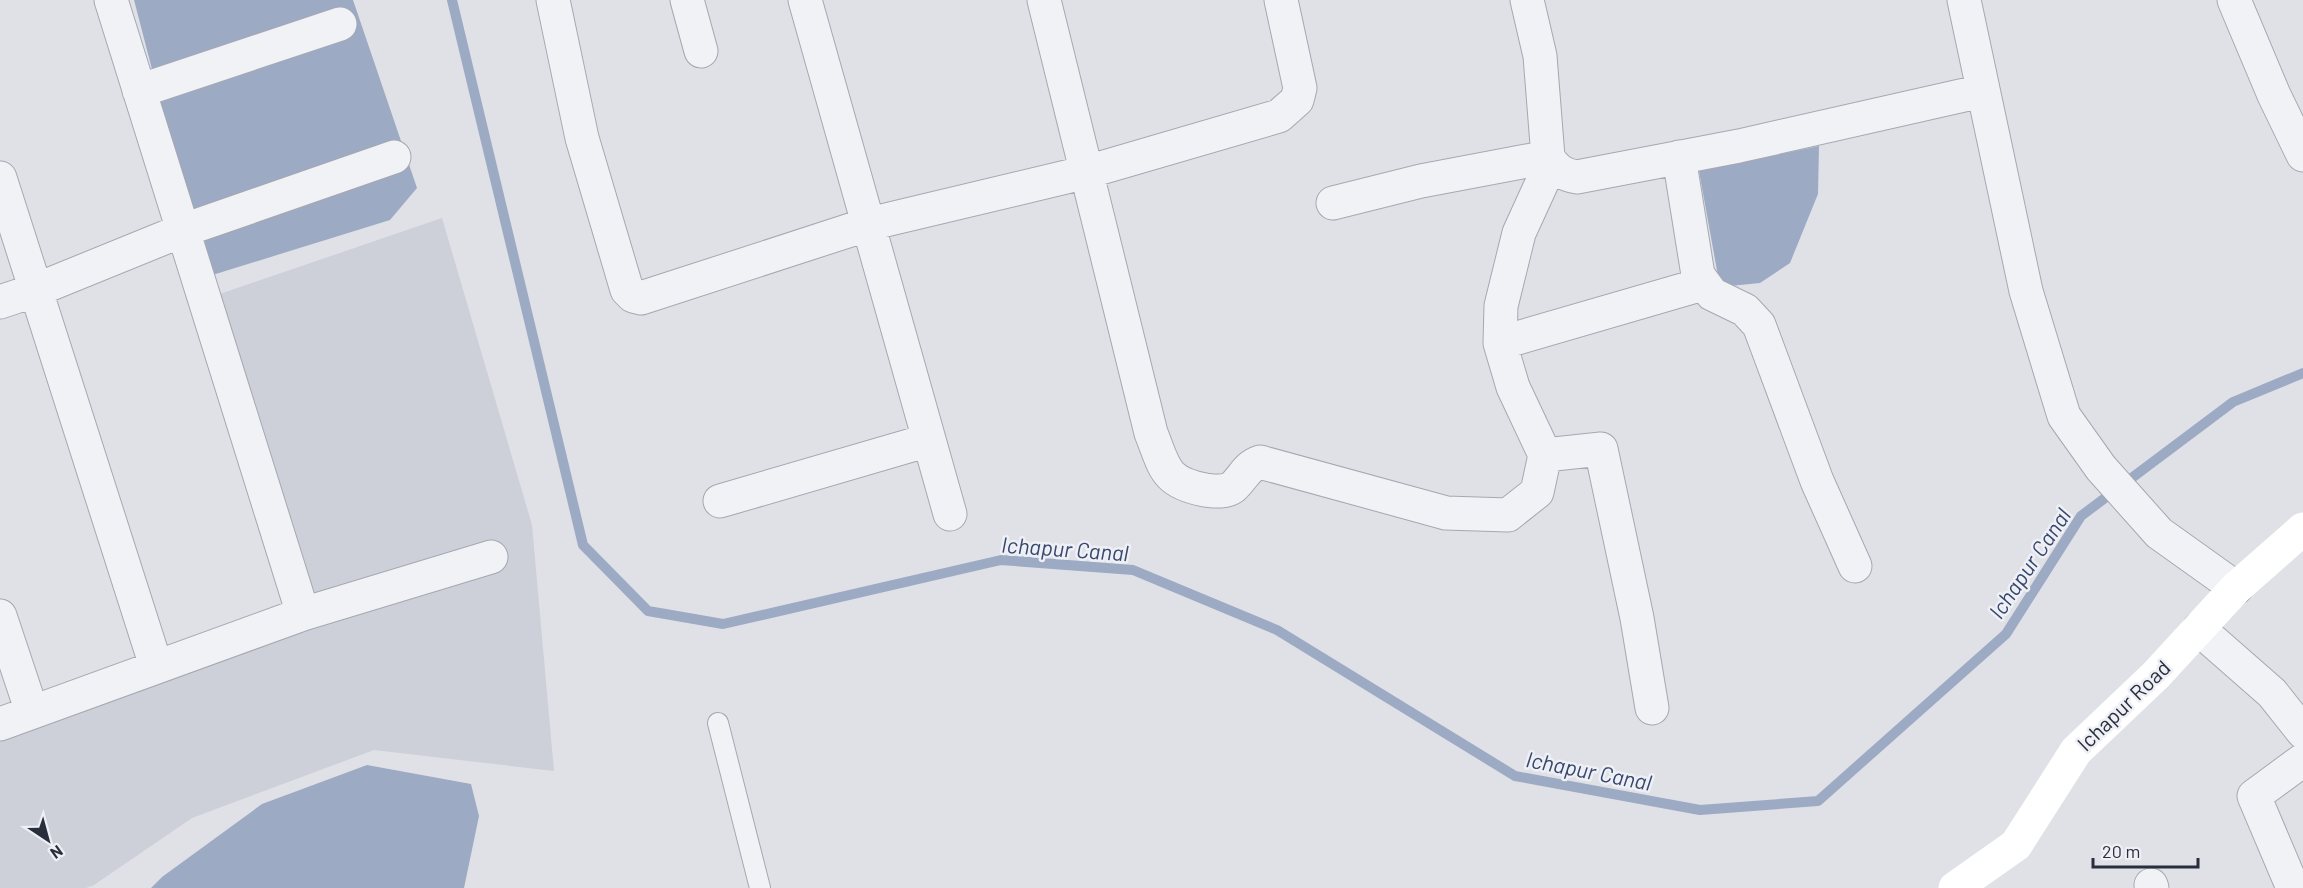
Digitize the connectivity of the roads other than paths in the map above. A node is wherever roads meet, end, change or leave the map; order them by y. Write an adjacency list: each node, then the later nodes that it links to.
1 (111, 0): 12 (street)
2 (553, 0): 21 (street)
3 (687, 0): 11 (street)
4 (805, 0): 21 (street)
5 (1044, 0): 18 (street)
6 (1281, 0): 18 (street)
7 (1527, 0): 17 (street)
8 (1964, 0): 13 (street)
9 (2234, 0): 14 (street)
10 (340, 24): 12 (street)
11 (701, 51)
12 (139, 91): 22 (street)
13 (1982, 91): 16 (street); 34 (street)
14 (2303, 155)
15 (394, 157): 22 (street)
16 (1679, 157): 17 (street); 23 (street)
17 (1550, 160): 20 (street); 26 (street)
18 (1088, 171): 21 (street); 28 (street)
19 (0, 178): 24 (street)
20 (1333, 203)
21 (869, 224): 27 (street)
22 (182, 231): 24 (street); 35 (street)
23 (1703, 284): 26 (street); 33 (street)
24 (36, 290): 25 (street); 38 (street)
25 (0, 302)
26 (1500, 343): 28 (street)
27 (929, 440): 29 (street); 30 (street)
28 (1545, 455): 39 (street)
29 (720, 501)
30 (950, 514)
31 (2303, 529): 34 (street, Ichapur Road)
32 (490, 557): 35 (street)
33 (1855, 566)
34 (2236, 588): 37 (street, Ichapur Road)
35 (303, 614): 38 (street)
36 (0, 616): 40 (street)
37 (2199, 629): 43 (street); 45 (street, Ichapur Road)
38 (156, 666): 40 (street)
39 (1652, 708)
40 (32, 712): 42 (street)
41 (718, 723): 46 (lane)
42 (0, 724)
43 (2303, 732)
44 (2303, 760): 47 (street)
45 (1961, 886)
46 (760, 888)
47 (2293, 888)

